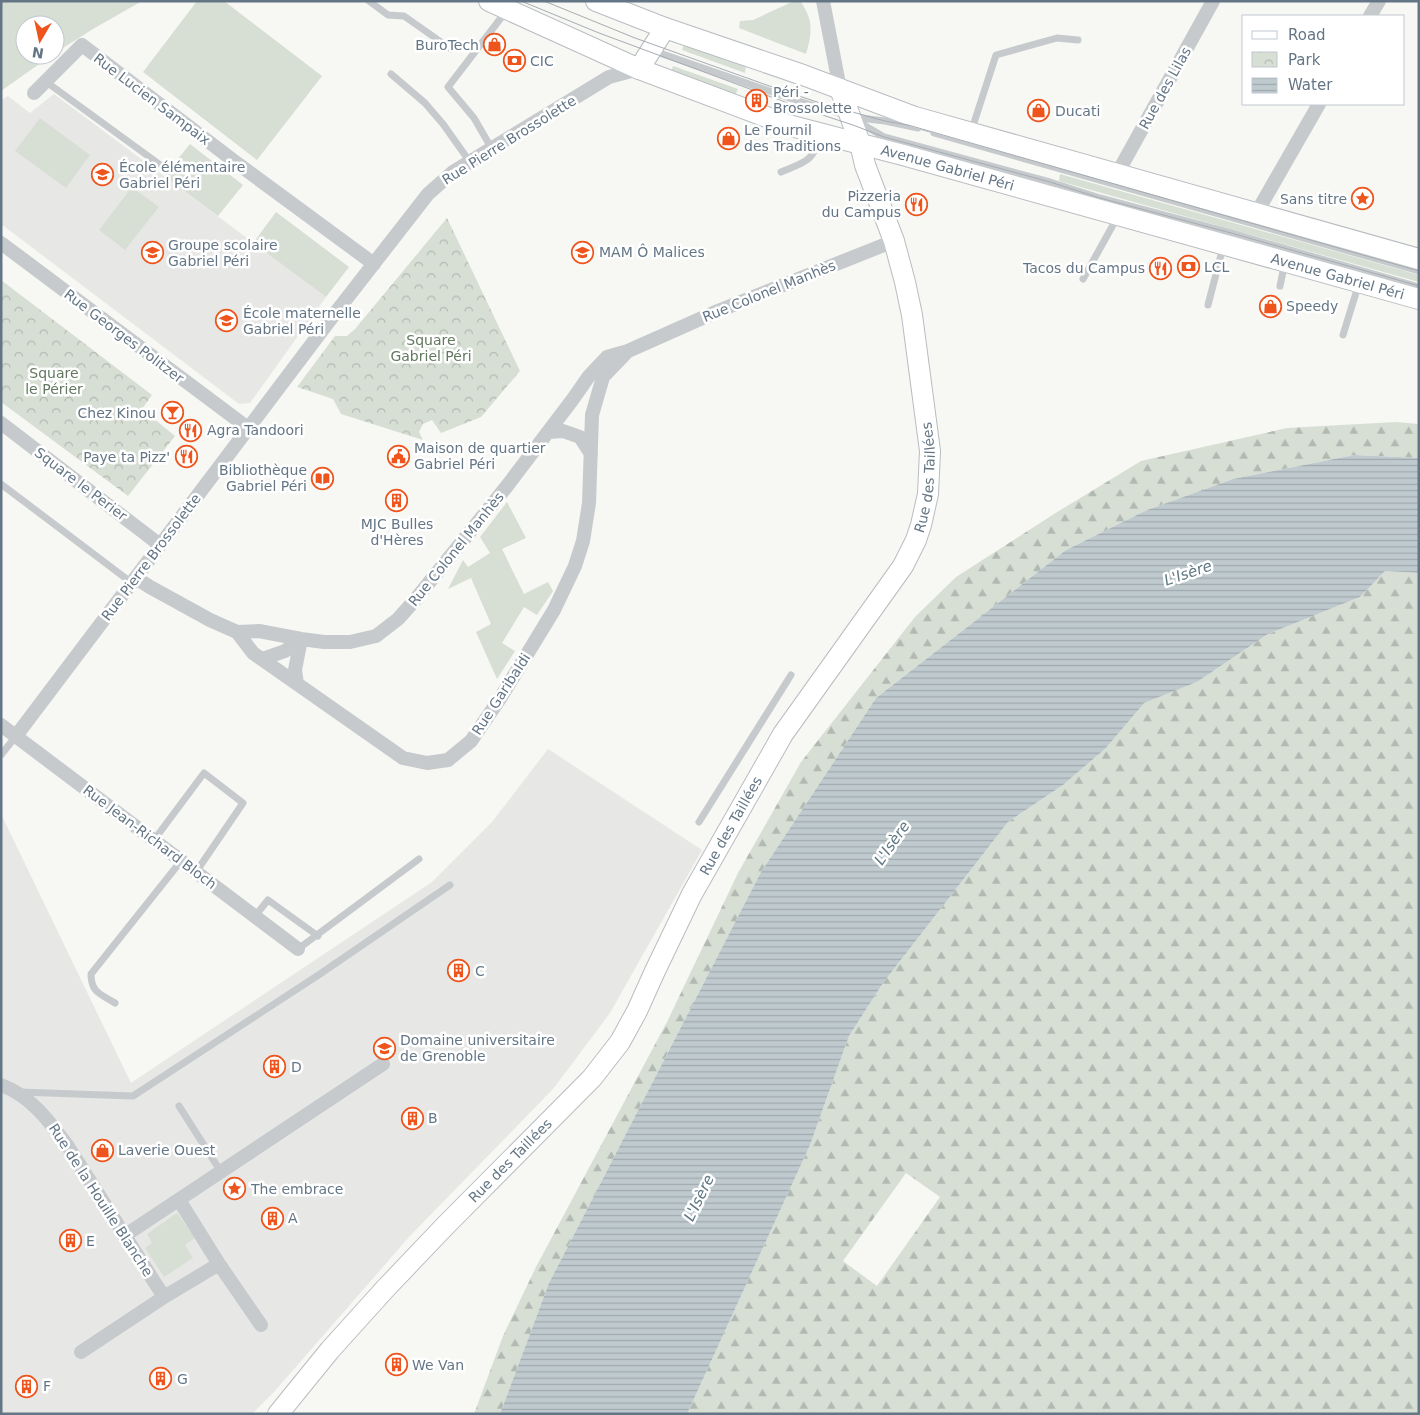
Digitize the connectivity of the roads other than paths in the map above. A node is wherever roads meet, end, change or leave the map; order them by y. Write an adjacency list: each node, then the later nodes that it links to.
1 (370, 1): 11 (lane)
2 (489, 1): 7 (main road, Avenue Gabriel Péri)
3 (596, 1): 9 (main road)
4 (823, 1): 16 (street)
5 (1213, 1): 27 (street, Rue des Lilas)
6 (1379, 1): 8 (street)
7 (507, 10): 13 (main road, Avenue Gabriel Péri); 23 (lane)
8 (1371, 15)
9 (665, 28): 12 (main road); 16 (main road)
10 (1078, 40): 20 (lane)
11 (451, 49)
12 (652, 50): 13 (main road); 19 (lane, Avenue Gabriel Péri)
13 (639, 69): 21 (main road, Avenue Gabriel Péri); 23 (street, Rue Pierre Brossolette)
14 (391, 74): 24 (lane)
15 (45, 81): 17 (street, Rue Lucien Sampaix); 25 (lane); 35 (street, Rue Lucien Sampaix)
16 (840, 88): 19 (main road, Rue des Taillées); 20 (main road)
17 (34, 92)
18 (1318, 105): 28 (street)
19 (851, 117): 22 (main road, Rue des Taillées); 36 (lane, Avenue Gabriel Péri); 40 (lane, Avenue Gabriel Péri)
20 (970, 133): 27 (main road)
21 (822, 135): 22 (main road, Avenue Gabriel Péri); 26 (lane)
22 (860, 143): 29 (main road, Avenue Gabriel Péri); 30 (main road, Rue des Taillées)
23 (492, 149): 24 (street, Rue Pierre Brossolette)
24 (470, 162): 35 (street, Rue Pierre Brossolette)
25 (159, 164)
26 (781, 172)
27 (1117, 174): 28 (main road)
28 (1257, 212): 33 (main road)
29 (1118, 215): 32 (main road, Avenue Gabriel Péri); 37 (lane)
30 (894, 241): 44 (street, Rue Colonel Manhès); 81 (main road, Rue des Taillées)
31 (1, 243): 46 (street, Rue Georges Politzer)
32 (1224, 244): 34 (main road, Avenue Gabriel Péri); 42 (lane)
33 (1419, 259)
34 (1286, 262): 38 (main road, Avenue Gabriel Péri); 39 (lane)
35 (374, 264): 46 (street, Rue Pierre Brossolette)
36 (1419, 271)
37 (1083, 279)
38 (1359, 282): 41 (main road, Avenue Gabriel Péri); 43 (lane)
39 (1280, 286)
40 (1419, 287)
41 (1419, 299)
42 (1208, 305)
43 (1343, 335)
44 (628, 351): 47 (street, Rue Colonel Manhès); 48 (street, Rue Garibaldi)
45 (1, 423): 50 (street, Square le Perier)
46 (248, 428): 50 (street, Rue Pierre Brossolette)
47 (548, 432): 48 (street); 53 (street, Rue Colonel Manhès)
48 (591, 454): 56 (street, Rue Garibaldi)
49 (1, 484): 51 (lane)
50 (160, 545): 51 (street, Rue Pierre Brossolette)
51 (134, 580): 52 (street, Rue Colonel Manhès); 58 (street, Rue Pierre Brossolette)
52 (237, 632): 53 (street, Rue Colonel Manhès); 54 (street, Rue Garibaldi)
53 (301, 639): 54 (street); 56 (street)
54 (262, 659): 56 (street, Rue Garibaldi)
55 (791, 675): 60 (lane)
56 (297, 684)
57 (1, 725): 58 (street, Rue Jean-Richard Bloch)
58 (16, 736): 59 (lane); 61 (street, Rue Jean-Richard Bloch)
59 (1, 755)
60 (699, 822)
61 (154, 840): 63 (street, Rue Jean-Richard Bloch); 64 (lane)
62 (419, 859): 67 (lane)
63 (181, 860): 64 (street, Rue Jean-Richard Bloch); 69 (lane)
64 (196, 872): 66 (street, Rue Jean-Richard Bloch)
65 (450, 885): 72 (lane)
66 (255, 916): 67 (lane); 68 (street, Rue Jean-Richard Bloch)
67 (318, 936): 68 (lane)
68 (298, 949)
69 (115, 1002)
70 (383, 1064): 74 (street)
71 (1, 1085): 72 (street, Rue de la Houille Blanche)
72 (15, 1092): 76 (street, Rue de la Houille Blanche)
73 (179, 1106): 74 (lane)
74 (221, 1172): 75 (street)
75 (179, 1200): 76 (street); 77 (street)
76 (124, 1236): 78 (street, Rue de la Houille Blanche)
77 (219, 1264): 78 (street); 79 (street)
78 (161, 1300): 80 (street)
79 (261, 1325)
80 (81, 1352)
81 (278, 1414)

